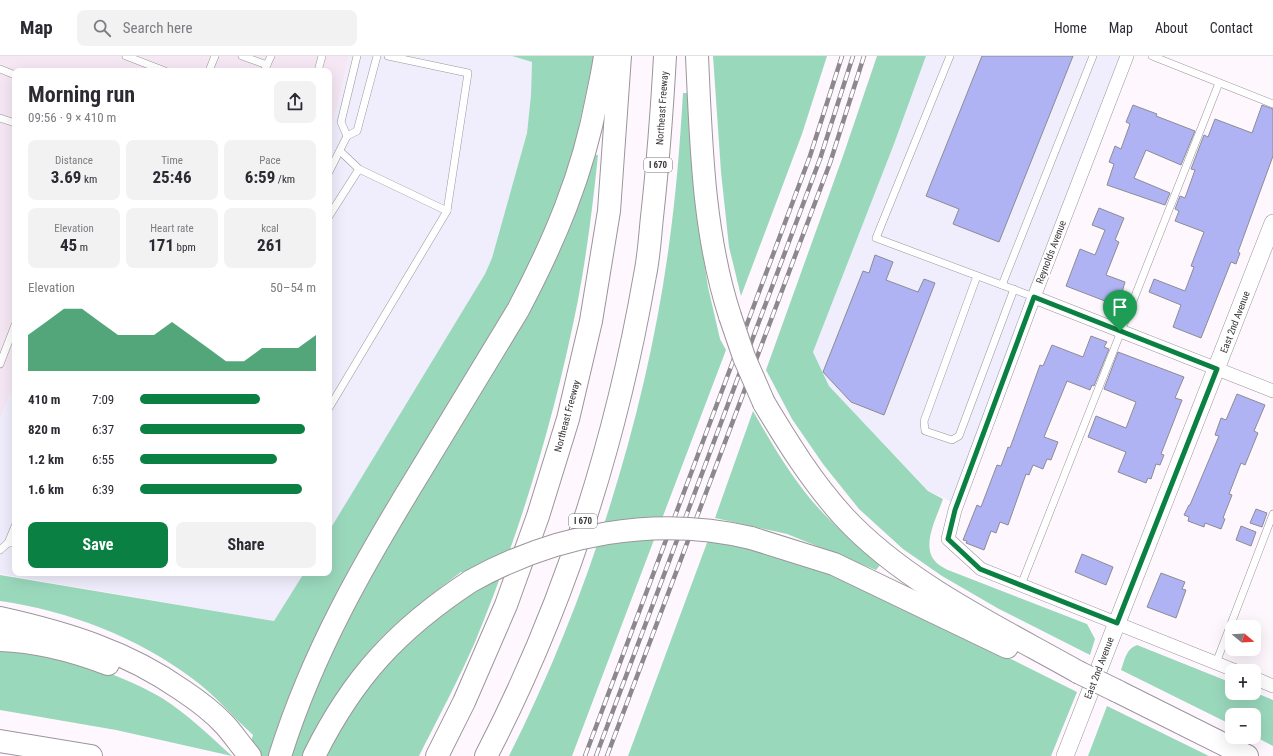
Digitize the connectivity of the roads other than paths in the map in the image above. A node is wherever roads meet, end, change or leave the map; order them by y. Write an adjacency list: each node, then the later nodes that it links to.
1 (126, 56): 17 (lane)
2 (215, 56): 18 (lane)
3 (242, 56): 19 (lane)
4 (271, 56): 19 (lane)
5 (322, 56): 20 (lane)
6 (357, 56): 27 (lane)
7 (377, 56): 27 (lane)
8 (388, 56): 32 (lane)
9 (605, 56): 59 (highway)
10 (620, 56): 61 (highway, Northeast Freeway)
11 (665, 56): 62 (highway, Northeast Freeway / I 670)
12 (697, 56): 53 (highway, bridge)
13 (950, 56): 34 (lane)
14 (1094, 56): 35 (lane)
15 (1127, 56): 37 (street, Reynolds Avenue)
16 (1152, 56): 23 (lane)
17 (157, 68)
18 (210, 68)
19 (265, 68)
20 (319, 68)
21 (0, 69): 22 (lane)
22 (12, 74)
23 (1219, 82): 24 (lane); 38 (lane)
24 (1273, 104)
25 (0, 118): 26 (lane)
26 (12, 122)
27 (347, 136): 28 (lane)
28 (340, 151): 29 (lane); 30 (lane)
29 (332, 166)
30 (359, 169): 31 (lane); 32 (lane)
31 (332, 211)
32 (447, 211): 43 (lane)
33 (1273, 223): 41 (street, East 2nd Avenue)
34 (977, 276): 35 (lane); 36 (lane)
35 (1002, 285): 36 (lane)
36 (1014, 290): 37 (lane)
37 (1034, 297): 38 (street); 47 (street, Reynolds Avenue)
38 (1120, 331): 41 (street); 47 (lane)
39 (12, 334): 40 (lane)
40 (0, 364)
41 (1217, 369): 42 (street); 49 (street, East 2nd Avenue)
42 (1273, 391)
43 (332, 403)
44 (1273, 514): 51 (lane)
45 (12, 543): 46 (lane)
46 (0, 550)
47 (1021, 585): 49 (street)
48 (0, 618): 57 (highway)
49 (1117, 623): 51 (street); 63 (street, East 2nd Avenue)
50 (0, 640): 57 (highway)
51 (1216, 663): 52 (street)
52 (1225, 667)
53 (1078, 672): 60 (highway, bridge); 64 (highway, bridge)
54 (1261, 681): 55 (street)
55 (1273, 686)
56 (0, 741): 58 (highway)
57 (247, 753)
58 (91, 756)
59 (280, 756)
60 (314, 756)
61 (437, 756)
62 (486, 756)
63 (1065, 756)
64 (1247, 756)

